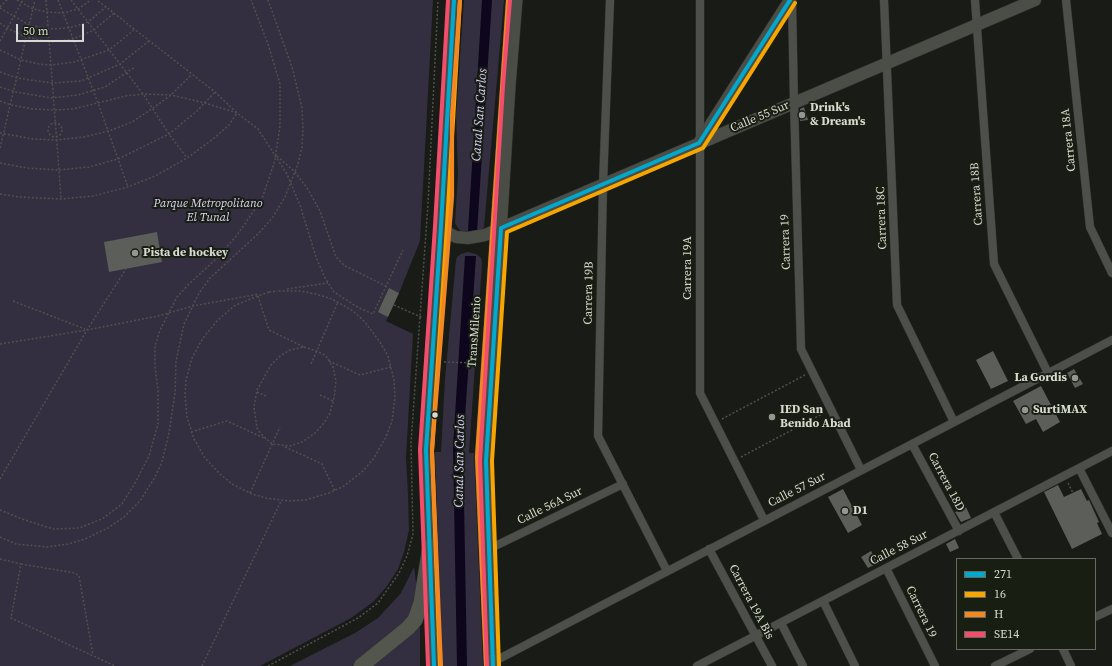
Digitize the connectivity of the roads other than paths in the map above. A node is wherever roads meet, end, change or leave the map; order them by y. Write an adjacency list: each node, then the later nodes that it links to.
1 (454, 0): 17 (main road)
2 (460, 0): 17 (lane)
3 (508, 0): 18 (lane, TransMilenio)
4 (516, 0): 18 (main road)
5 (610, 0): 16 (street, Carrera 19B)
6 (700, 0): 15 (street, Carrera 19A)
7 (791, 0): 14 (street, Carrera 19); 15 (street)
8 (884, 0): 13 (street, Carrera 18C)
9 (975, 0): 12 (street, Carrera 18B)
10 (1034, 0): 12 (street, Calle 55 Sur)
11 (1066, 0): 19 (street, Carrera 18A)
12 (977, 25): 13 (street, Calle 55 Sur); 21 (street, Carrera 18B)
13 (887, 64): 14 (street, Calle 55 Sur); 22 (street, Carrera 18C)
14 (794, 103): 15 (street, Calle 55 Sur); 26 (street, Carrera 19)
15 (699, 143): 16 (street, Calle 55 Sur); 29 (street, Carrera 19A)
16 (603, 184): 18 (street, Calle 55 Sur); 27 (street, Carrera 19B)
17 (445, 230): 18 (street, Calle 55 Sur); 32 (main road); 49 (lane)
18 (497, 230): 33 (main road); 46 (lane, TransMilenio)
19 (1112, 274)
20 (1112, 340): 21 (street, Calle 57 Sur)
21 (1048, 373): 22 (street, Calle 57 Sur)
22 (954, 422): 23 (street, Calle 57 Sur)
23 (912, 444): 26 (street, Calle 57 Sur); 30 (street, Carrera 18D)
24 (1112, 451): 25 (street, Calle 58 Sur)
25 (1079, 468): 28 (street, Calle 58 Sur); 31 (street)
26 (861, 470): 29 (street, Calle 57 Sur)
27 (623, 484): 33 (street, Calle 56A Sur); 37 (street, Carrera 19B)
28 (994, 512): 30 (street, Calle 58 Sur); 35 (street)
29 (764, 520): 34 (street, Calle 57 Sur)
30 (959, 531): 36 (street, Calle 58 Sur)
31 (1112, 533)
32 (430, 547): 47 (highway); 48 (main road)
33 (489, 549): 46 (main road)
34 (709, 549): 37 (street, Calle 57 Sur); 42 (street, Carrera 19A Bis)
35 (1017, 558)
36 (886, 568): 38 (street, Calle 58 Sur); 54 (street, Carrera 19)
37 (667, 571): 46 (street, Calle 57 Sur)
38 (823, 601): 41 (street, Calle 58 Sur); 53 (street)
39 (1112, 609): 40 (street)
40 (1096, 617)
41 (781, 623): 42 (street, Calle 58 Sur); 52 (street)
42 (756, 636): 50 (street, Calle 58 Sur); 51 (street, Carrera 19A Bis)
43 (1029, 650): 45 (street)
44 (1063, 650): 56 (street)
45 (1010, 663): 55 (street)
46 (491, 665)
47 (361, 666)
48 (434, 666)
49 (441, 666)
50 (699, 666)
51 (772, 666)
52 (803, 666)
53 (855, 666)
54 (935, 666)
55 (995, 666)
56 (1071, 666)

